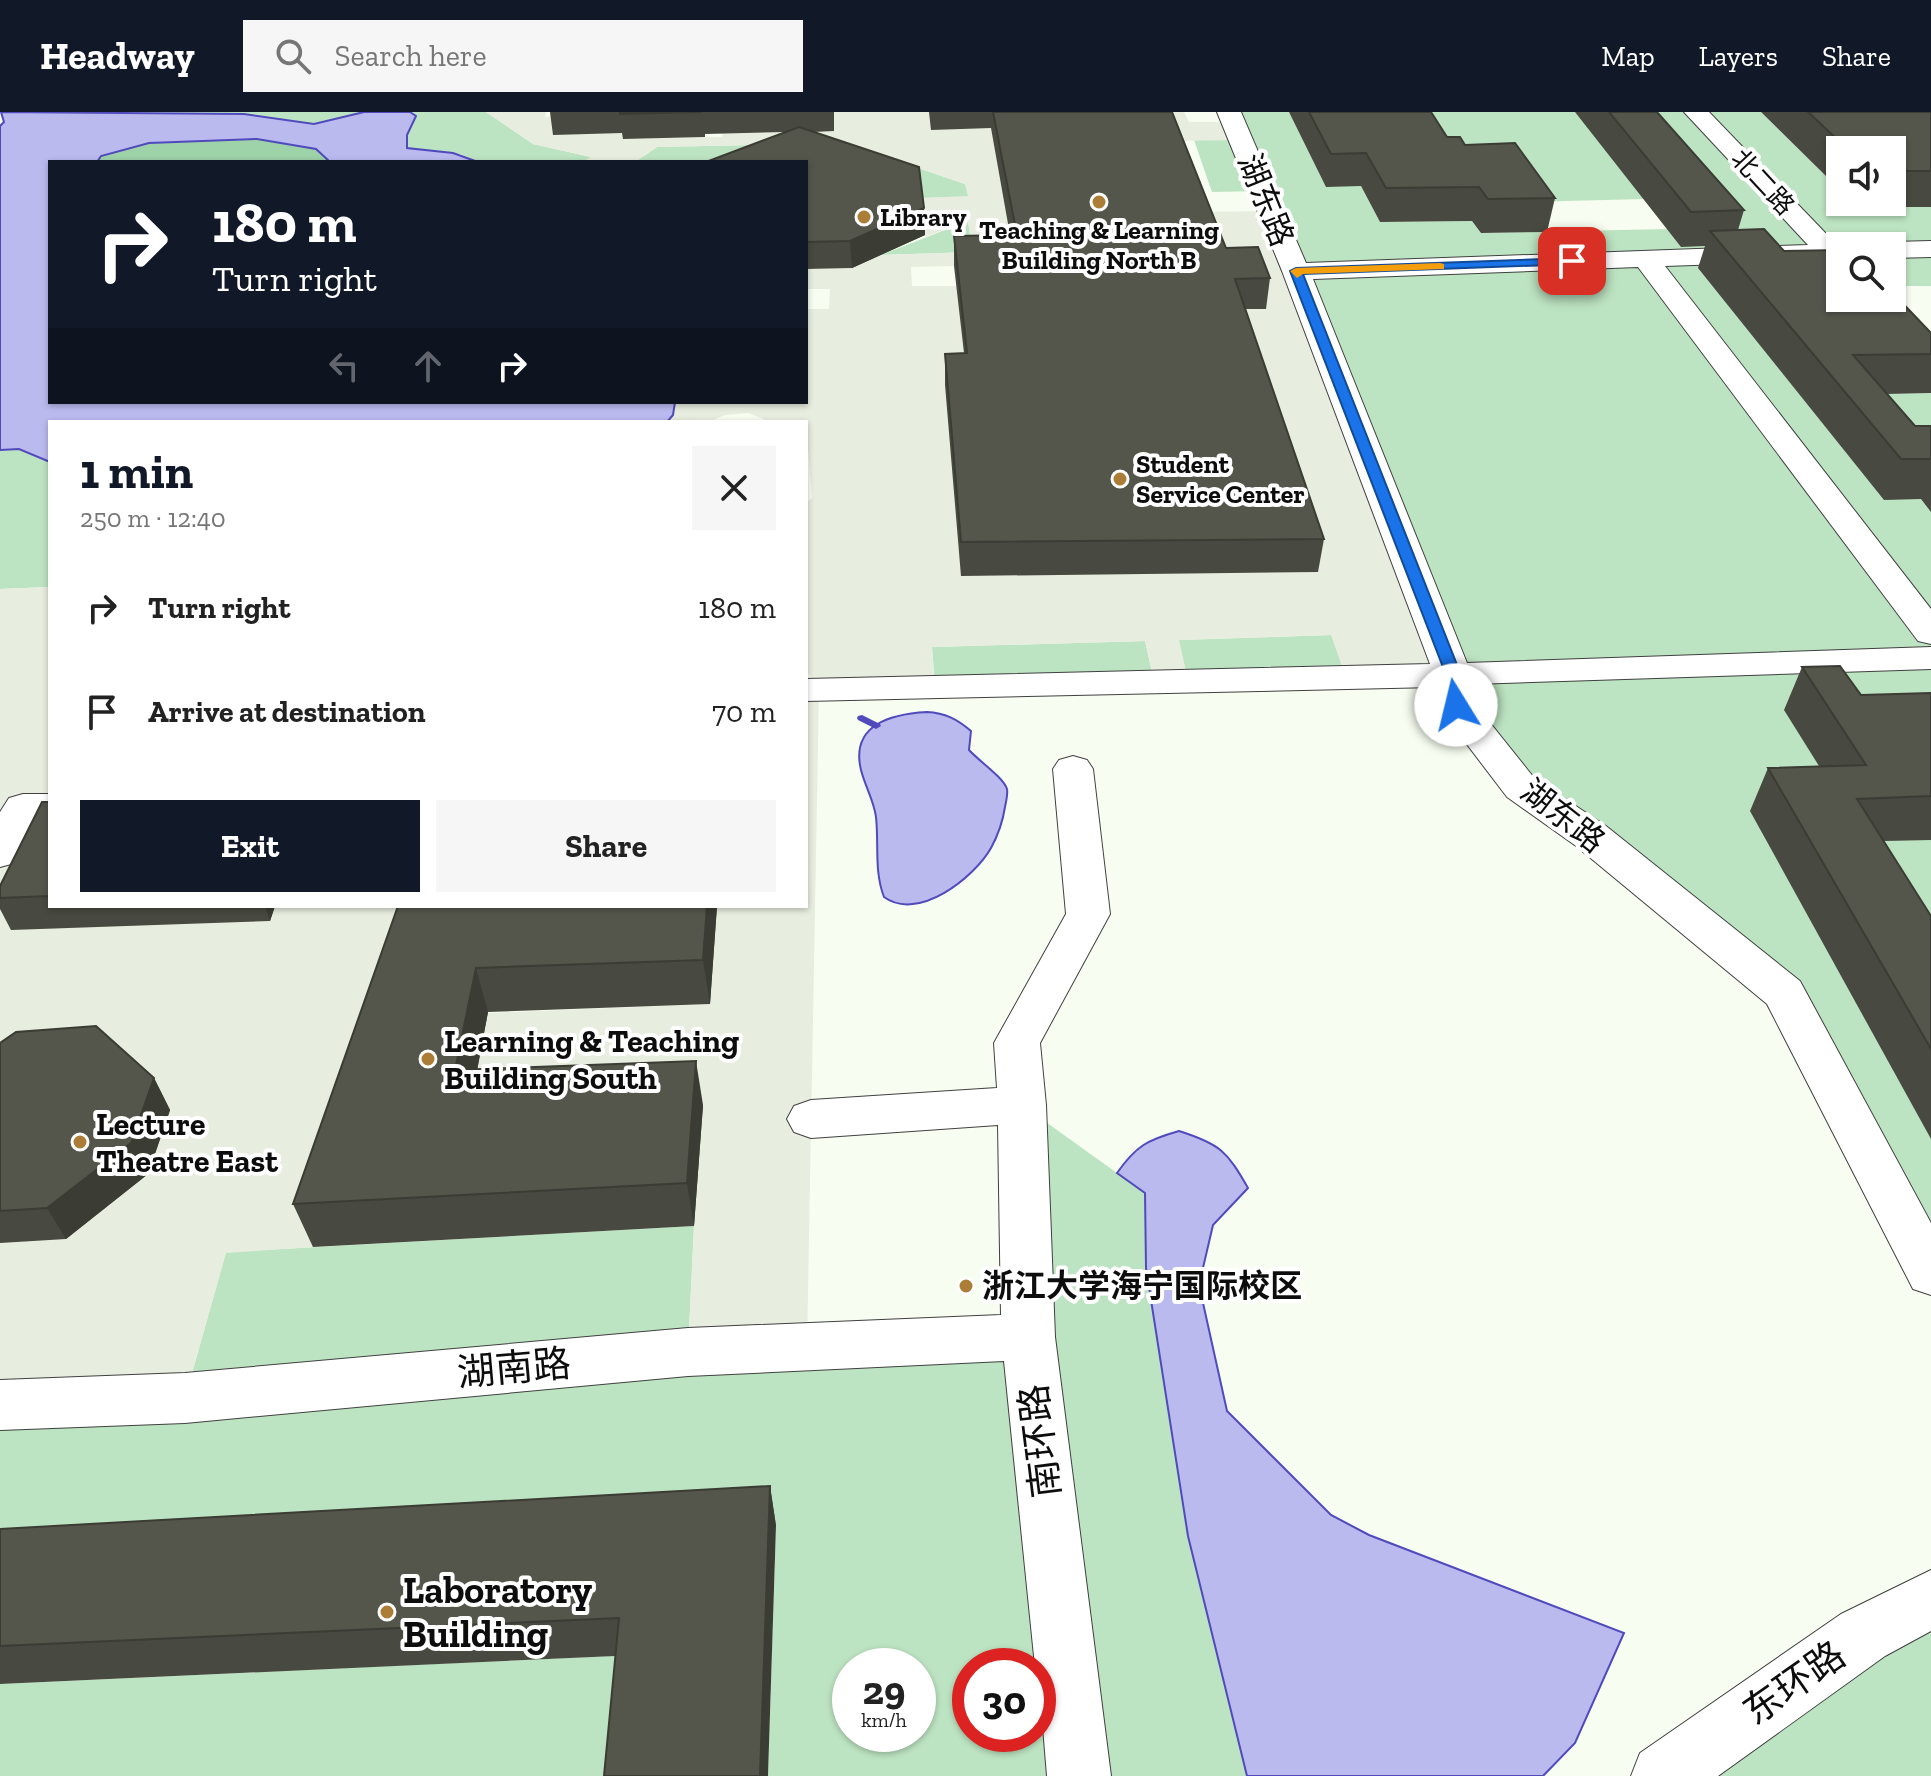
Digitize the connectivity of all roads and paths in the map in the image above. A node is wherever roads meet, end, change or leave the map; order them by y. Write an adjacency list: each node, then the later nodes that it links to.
1 (1229, 112): 8 (street, 湖东路)
2 (1696, 112): 3 (street, 北二路)
3 (1826, 244)
4 (1931, 249): 5 (street)
5 (1906, 250)
6 (1826, 252): 7 (street)
7 (1646, 259): 8 (street); 9 (street)
8 (1296, 271): 11 (street, 湖东路)
9 (1931, 633)
10 (1931, 658): 11 (street)
11 (1453, 675): 12 (street); 18 (street, 湖东路)
12 (808, 690)
13 (1073, 769): 16 (street, 南环路)
14 (48, 807): 15 (street)
15 (0, 853)
16 (1022, 1105): 17 (street); 19 (street, 南环路)
17 (811, 1119)
18 (1931, 1273)
19 (1028, 1337): 20 (street, 湖南路); 22 (street, 南环路)
20 (0, 1405)
21 (1931, 1599): 23 (street, 东环路)
22 (1079, 1776)
23 (1663, 1776)

